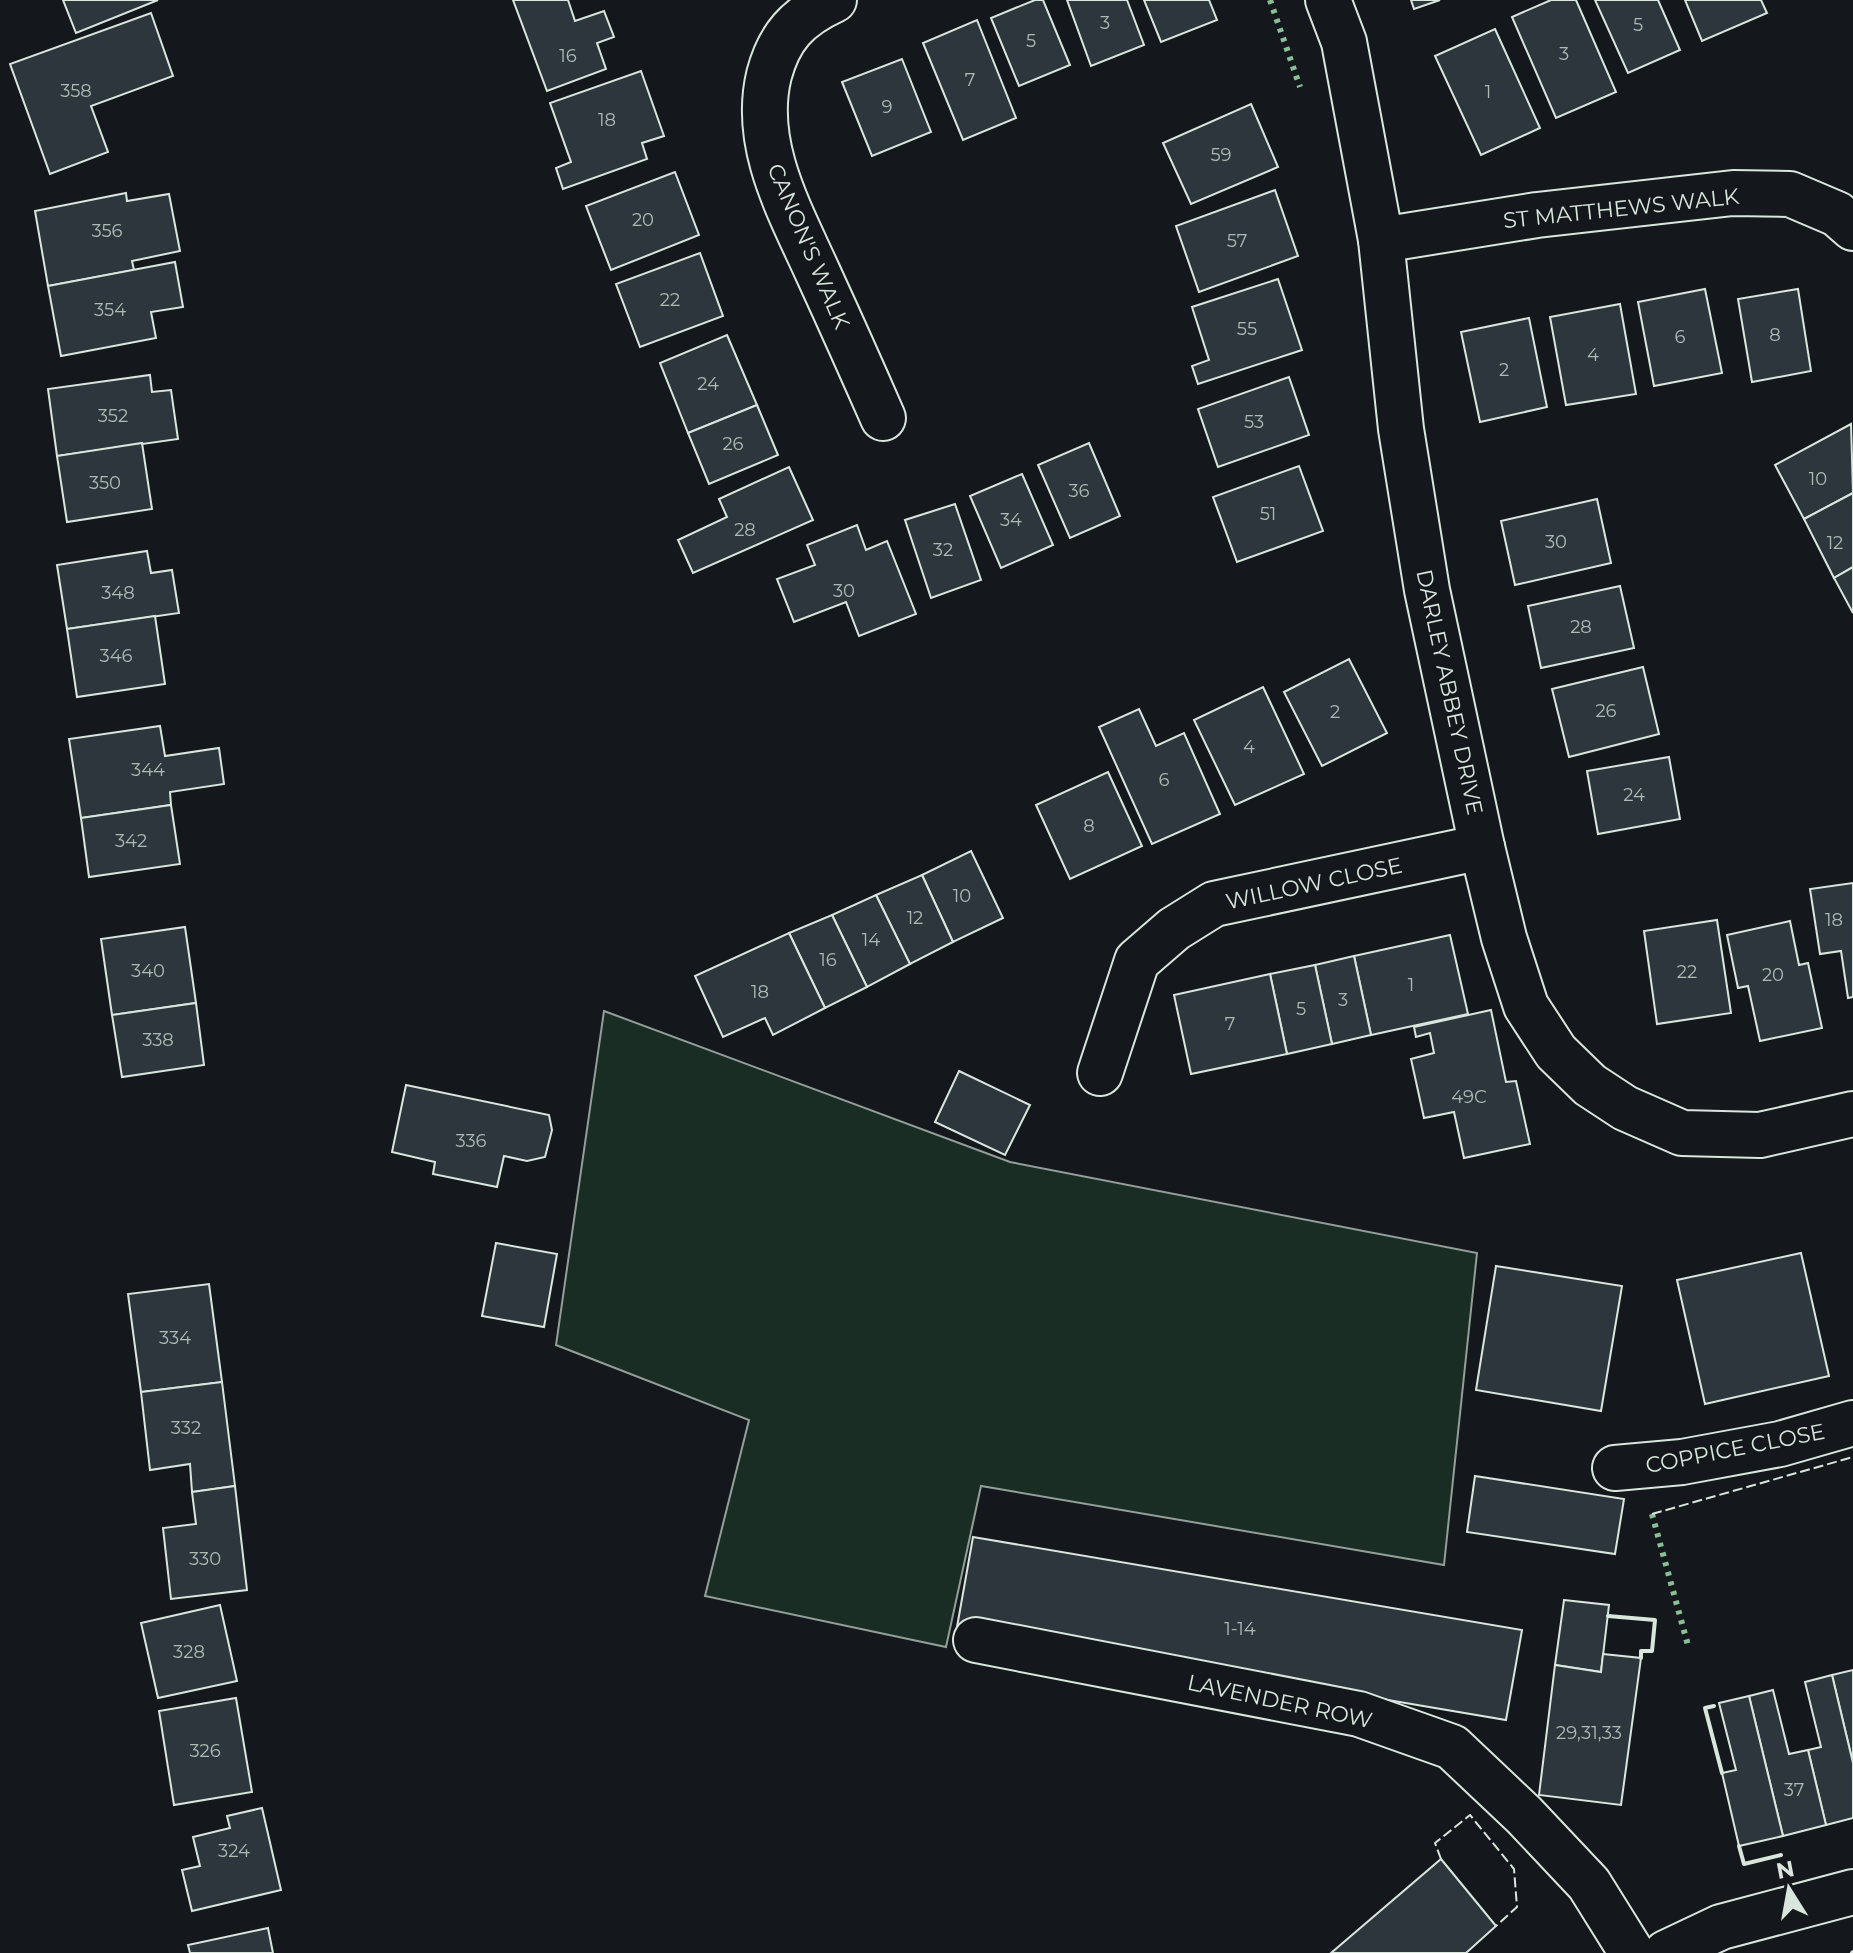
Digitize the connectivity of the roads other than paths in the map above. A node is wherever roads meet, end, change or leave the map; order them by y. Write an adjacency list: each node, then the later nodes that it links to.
1 (834, 0): 5 (street, CANON'S WALK)
2 (1328, 0): 4 (street, DARLEY ABBEY DRIVE)
3 (1853, 228): 4 (street, ST MATTHEWS WALK)
4 (1381, 240): 6 (street, DARLEY ABBEY DRIVE)
5 (883, 418)
6 (1482, 847): 7 (street, WILLOW CLOSE); 8 (street, DARLEY ABBEY DRIVE)
7 (1100, 1073)
8 (1853, 1114)
9 (1853, 1423): 10 (street, COPPICE CLOSE)
10 (1615, 1468)
11 (976, 1640): 13 (street, LAVENDER ROW)
12 (1853, 1892): 14 (street)
13 (1632, 1953)
14 (1666, 1953)

